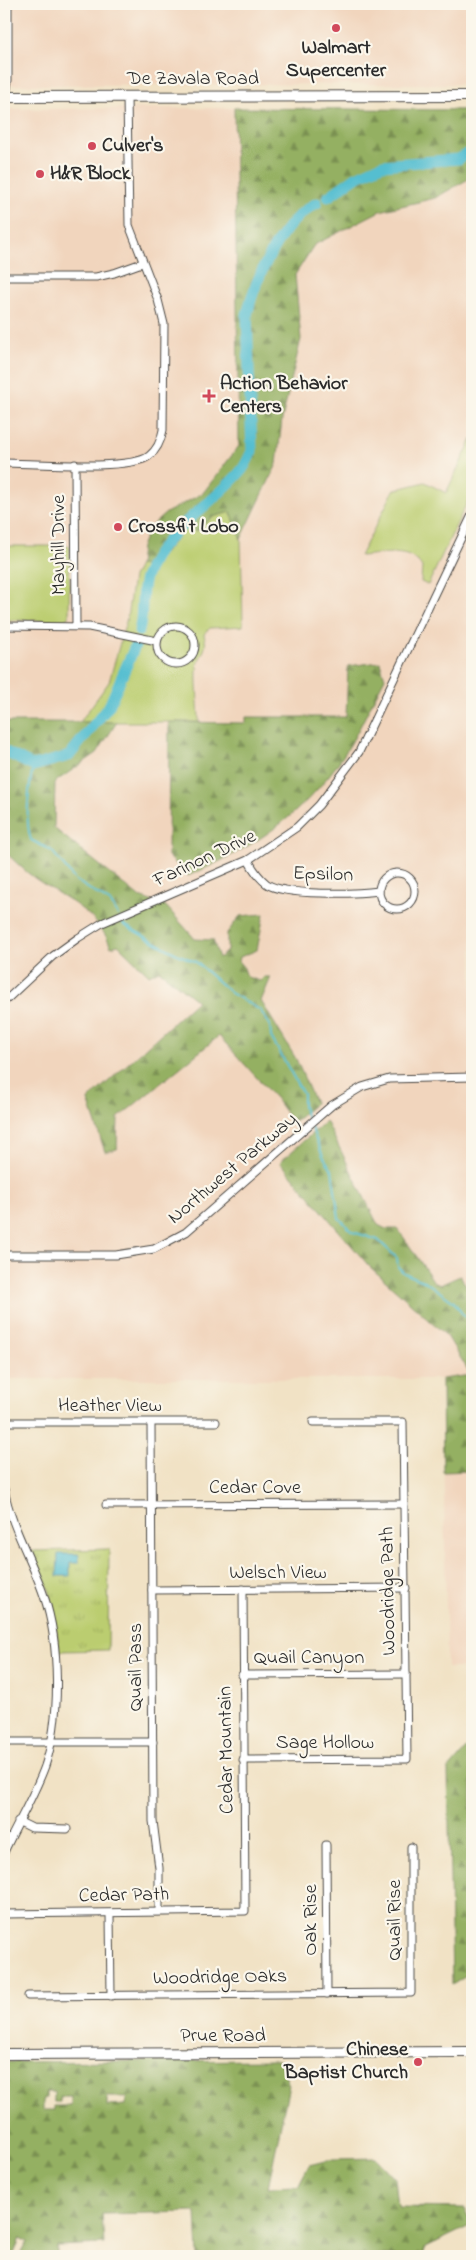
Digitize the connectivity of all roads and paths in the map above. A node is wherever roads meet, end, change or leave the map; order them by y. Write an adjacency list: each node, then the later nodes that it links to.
1 (8, 4): 2 (street)
2 (5, 96): 4 (main road, De Zavala Road)
3 (472, 96): 4 (main road, De Zavala Road)
4 (127, 97): 5 (street)
5 (142, 263): 6 (street); 8 (street)
6 (4, 277)
7 (4, 463): 8 (street)
8 (75, 464): 11 (street, Mayhill Drive)
9 (472, 515): 13 (street, Farinon Drive)
10 (4, 626): 11 (street)
11 (76, 626): 12 (street)
12 (157, 641): 12 (street)
13 (248, 860): 14 (street, Epsilon); 15 (street, Farinon Drive)
14 (379, 891): 14 (street, Epsilon)
15 (4, 1002)
16 (472, 1077): 17 (street, Northwest Parkway)
17 (4, 1255)
18 (4, 1422): 21 (street, Heather View)
19 (216, 1422): 21 (street, Heather View)
20 (313, 1422): 23 (street, Woodridge Path)
21 (151, 1423): 25 (street, Quail Pass)
22 (4, 1489): 26 (street)
23 (404, 1504): 25 (street, Cedar Cove); 27 (street, Woodridge Path)
24 (106, 1505): 25 (street, Cedar Cove)
25 (151, 1505): 29 (street, Quail Pass)
26 (6, 1508): 33 (street)
27 (406, 1588): 28 (street, Welsch View); 30 (street, Woodridge Path)
28 (242, 1589): 29 (street, Welsch View); 31 (street, Cedar Mountain)
29 (152, 1590): 34 (street, Quail Pass)
30 (406, 1674): 31 (street, Quail Canyon); 35 (street, Woodridge Path)
31 (242, 1675): 36 (street, Cedar Mountain)
32 (4, 1742): 33 (street)
33 (51, 1742): 34 (street); 37 (street)
34 (152, 1742): 42 (street, Quail Pass)
35 (407, 1759): 36 (street, Sage Hollow)
36 (243, 1760): 43 (street, Cedar Mountain)
37 (18, 1821): 38 (street); 41 (street)
38 (67, 1829)
39 (326, 1845): 47 (street, Oak Rise)
40 (411, 1847): 46 (street, Quail Rise)
41 (4, 1852)
42 (159, 1911): 43 (street, Cedar Path); 45 (street, Cedar Path)
43 (245, 1911)
44 (4, 1914): 45 (street, Cedar Path)
45 (110, 1914): 49 (street)
46 (411, 1993): 47 (street, Woodridge Oaks)
47 (328, 1994): 49 (street, Woodridge Oaks)
48 (28, 1996): 49 (street, Woodridge Oaks)
49 (110, 1996)
50 (472, 2052): 51 (main road, Prue Road)
51 (4, 2054)

